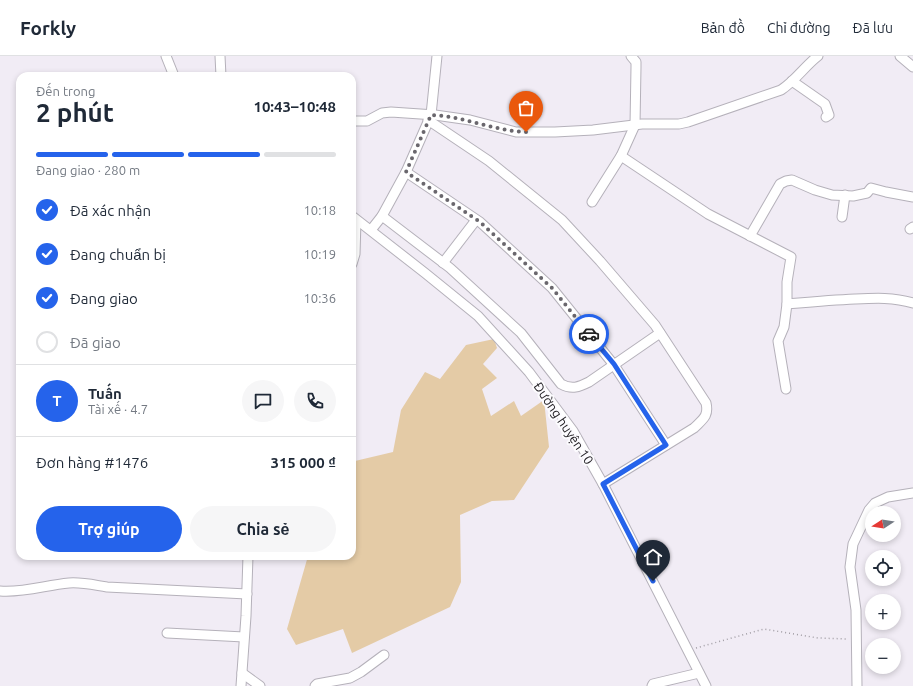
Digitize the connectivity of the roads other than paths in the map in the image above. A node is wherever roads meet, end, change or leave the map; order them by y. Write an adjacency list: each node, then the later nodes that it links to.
1 (166, 56): 8 (street)
2 (220, 56): 9 (street)
3 (437, 56): 12 (street)
4 (631, 56): 14 (street)
5 (818, 56): 10 (street)
6 (900, 56): 7 (street)
7 (913, 67)
8 (172, 72)
9 (221, 72)
10 (792, 81): 11 (street); 14 (street)
11 (826, 117)
12 (429, 118): 13 (street); 14 (street); 16 (street); 29 (street)
13 (356, 121)
14 (635, 125): 15 (street)
15 (621, 156): 19 (street); 25 (street)
16 (406, 172): 20 (street); 23 (street)
17 (845, 195): 18 (street); 21 (street); 25 (street)
18 (913, 197)
19 (592, 202)
20 (382, 216): 24 (street); 26 (street)
21 (842, 217)
22 (356, 219): 24 (street, Đường huyện 10)
23 (476, 220): 26 (street); 30 (street)
24 (371, 230): 33 (street, Đường huyện 10)
25 (750, 236): 28 (street)
26 (443, 263): 30 (street)
27 (913, 303): 28 (street)
28 (788, 304): 31 (street)
29 (660, 333): 30 (street); 32 (street)
30 (614, 364): 32 (street)
31 (786, 389)
32 (666, 445): 33 (street)
33 (603, 484): 42 (street, Đường huyện 10)
34 (913, 493): 48 (street)
35 (248, 560): 37 (street)
36 (0, 591): 37 (street)
37 (246, 594): 39 (street)
38 (168, 633): 39 (street)
39 (244, 637): 41 (street)
40 (384, 656): 45 (street)
41 (242, 673): 43 (street); 44 (street)
42 (699, 673): 46 (street); 47 (street, Đường huyện 10)
43 (241, 686)
44 (260, 686)
45 (315, 686)
46 (652, 686)
47 (706, 686)
48 (857, 686)

